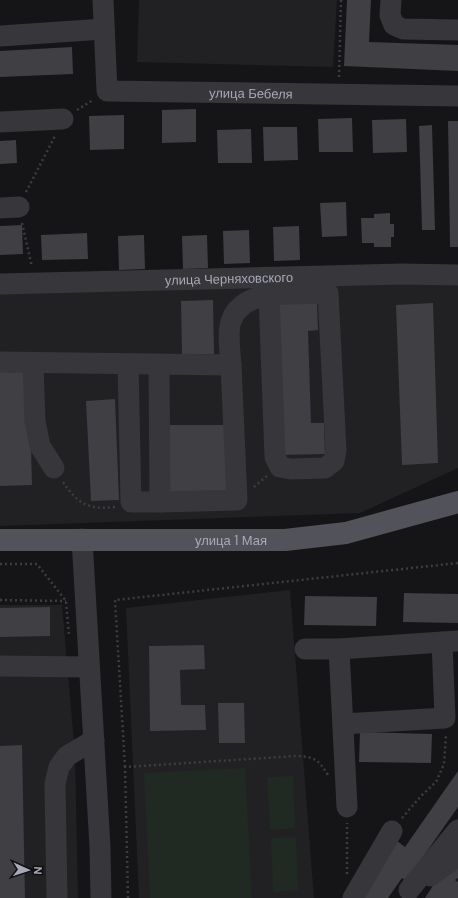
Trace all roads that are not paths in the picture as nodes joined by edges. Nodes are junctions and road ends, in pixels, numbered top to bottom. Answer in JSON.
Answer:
{"nodes":[{"id":1,"x":103,"y":0,"type":"edge"},
{"id":2,"x":391,"y":0,"type":"edge"},
{"id":3,"x":104,"y":29,"type":"junction"},
{"id":4,"x":458,"y":30,"type":"edge"},
{"id":5,"x":0,"y":36,"type":"edge"},
{"id":6,"x":458,"y":96,"type":"edge"},
{"id":7,"x":63,"y":119,"type":"road end"},
{"id":8,"x":0,"y":122,"type":"edge"},
{"id":9,"x":458,"y":275,"type":"edge"},
{"id":10,"x":0,"y":284,"type":"edge"},
{"id":11,"x":269,"y":296,"type":"junction"},
{"id":12,"x":0,"y":362,"type":"edge"},
{"id":13,"x":33,"y":363,"type":"junction"},
{"id":14,"x":128,"y":364,"type":"junction"},
{"id":15,"x":159,"y":364,"type":"junction"},
{"id":16,"x":231,"y":365,"type":"junction"},
{"id":17,"x":54,"y":468,"type":"road end"},
{"id":18,"x":160,"y":502,"type":"junction"},
{"id":19,"x":458,"y":502,"type":"edge"},
{"id":20,"x":82,"y":539,"type":"junction"},
{"id":21,"x":0,"y":540,"type":"edge"},
{"id":22,"x":450,"y":642,"type":"edge"},
{"id":23,"x":305,"y":649,"type":"dead end"},
{"id":24,"x":339,"y":649,"type":"junction"},
{"id":25,"x":0,"y":666,"type":"edge"},
{"id":26,"x":89,"y":666,"type":"junction"},
{"id":27,"x":343,"y":724,"type":"junction"},
{"id":28,"x":94,"y":740,"type":"junction"},
{"id":29,"x":348,"y":806,"type":"road end"},
{"id":30,"x":458,"y":830,"type":"edge"},
{"id":31,"x":392,"y":832,"type":"road end"},
{"id":32,"x":458,"y":856,"type":"edge"},
{"id":33,"x":57,"y":898,"type":"edge"},
{"id":34,"x":101,"y":898,"type":"edge"},
{"id":35,"x":353,"y":898,"type":"edge"}],
"edges":[{"from":1,"to":3,"type":"street"},
{"from":2,"to":4,"type":"street"},
{"from":3,"to":5,"type":"street"},
{"from":3,"to":6,"type":"street","name":"улица Бебеля"},
{"from":7,"to":8,"type":"street"},
{"from":9,"to":10,"type":"street","name":"улица Черняховского"},
{"from":11,"to":11,"type":"street"},
{"from":11,"to":16,"type":"street"},
{"from":12,"to":13,"type":"street"},
{"from":13,"to":14,"type":"street"},
{"from":13,"to":17,"type":"street"},
{"from":14,"to":15,"type":"street"},
{"from":14,"to":18,"type":"street"},
{"from":15,"to":16,"type":"street"},
{"from":15,"to":18,"type":"street"},
{"from":16,"to":18,"type":"street"},
{"from":19,"to":20,"type":"main road","name":"улица 1 Мая"},
{"from":20,"to":21,"type":"main road","name":"улица 1 Мая"},
{"from":20,"to":26,"type":"street"},
{"from":22,"to":24,"type":"street"},
{"from":22,"to":27,"type":"street"},
{"from":23,"to":24,"type":"street"},
{"from":24,"to":27,"type":"street"},
{"from":25,"to":26,"type":"street"},
{"from":26,"to":28,"type":"street"},
{"from":27,"to":29,"type":"street"},
{"from":28,"to":33,"type":"street"},
{"from":28,"to":34,"type":"street"},
{"from":30,"to":32,"type":"street"},
{"from":31,"to":35,"type":"street"}]}
